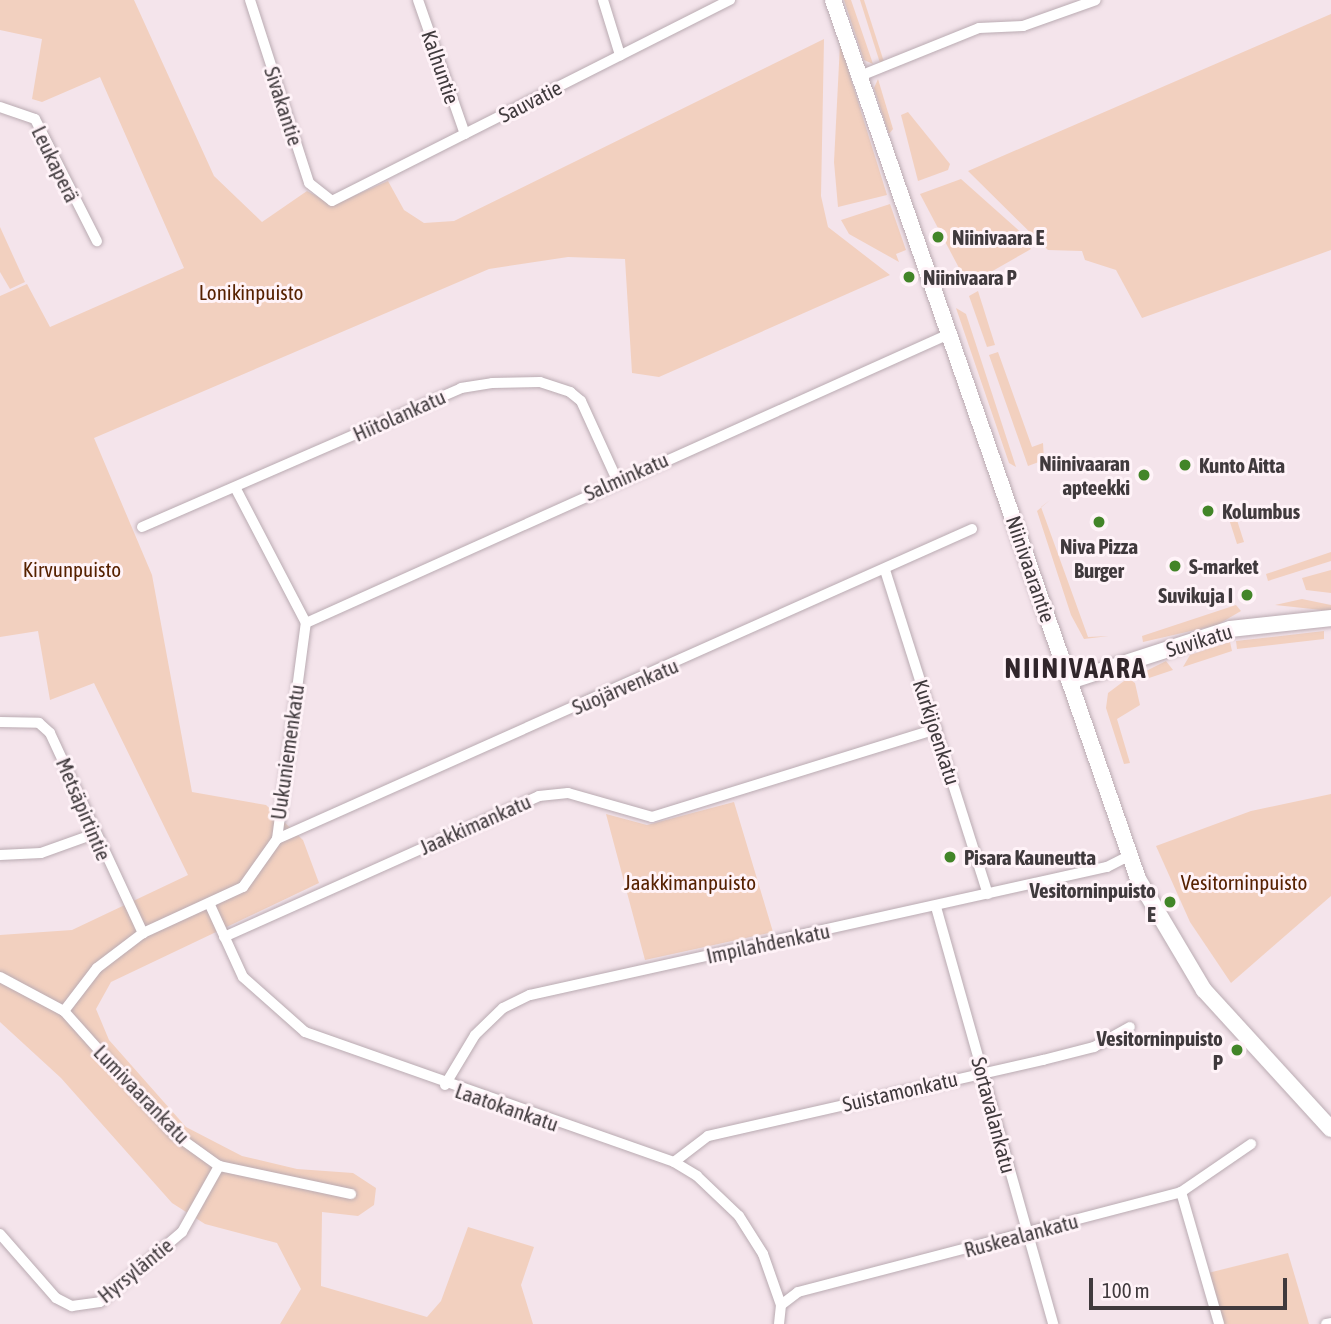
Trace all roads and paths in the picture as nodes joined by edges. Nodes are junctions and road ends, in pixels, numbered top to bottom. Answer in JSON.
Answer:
{"nodes":[{"id":1,"x":250,"y":0,"type":"edge"},
{"id":2,"x":418,"y":0,"type":"edge"},
{"id":3,"x":603,"y":0,"type":"edge"},
{"id":4,"x":730,"y":0,"type":"edge"},
{"id":5,"x":833,"y":0,"type":"edge"},
{"id":6,"x":1096,"y":0,"type":"edge"},
{"id":7,"x":620,"y":55,"type":"junction"},
{"id":8,"x":860,"y":76,"type":"junction"},
{"id":9,"x":0,"y":107,"type":"edge"},
{"id":10,"x":465,"y":134,"type":"junction"},
{"id":11,"x":332,"y":201,"type":"joint"},
{"id":12,"x":97,"y":241,"type":"dead end"},
{"id":13,"x":949,"y":334,"type":"junction"},
{"id":14,"x":617,"y":480,"type":"junction"},
{"id":15,"x":235,"y":487,"type":"junction"},
{"id":16,"x":142,"y":527,"type":"dead end"},
{"id":17,"x":972,"y":529,"type":"dead end"},
{"id":18,"x":885,"y":570,"type":"junction"},
{"id":19,"x":1331,"y":618,"type":"edge"},
{"id":20,"x":306,"y":623,"type":"junction"},
{"id":21,"x":1070,"y":681,"type":"junction"},
{"id":22,"x":0,"y":722,"type":"edge"},
{"id":23,"x":937,"y":729,"type":"junction"},
{"id":24,"x":94,"y":834,"type":"junction"},
{"id":25,"x":277,"y":839,"type":"junction"},
{"id":26,"x":0,"y":855,"type":"edge"},
{"id":27,"x":1129,"y":856,"type":"junction"},
{"id":28,"x":988,"y":894,"type":"junction"},
{"id":29,"x":210,"y":905,"type":"junction"},
{"id":30,"x":936,"y":907,"type":"junction"},
{"id":31,"x":143,"y":933,"type":"junction"},
{"id":32,"x":224,"y":937,"type":"junction"},
{"id":33,"x":0,"y":977,"type":"edge"},
{"id":34,"x":64,"y":1011,"type":"junction"},
{"id":35,"x":1130,"y":1027,"type":"dead end"},
{"id":36,"x":984,"y":1072,"type":"junction"},
{"id":37,"x":446,"y":1085,"type":"junction"},
{"id":38,"x":1331,"y":1129,"type":"edge"},
{"id":39,"x":1251,"y":1144,"type":"dead end"},
{"id":40,"x":674,"y":1162,"type":"junction"},
{"id":41,"x":219,"y":1166,"type":"junction"},
{"id":42,"x":1181,"y":1192,"type":"junction"},
{"id":43,"x":351,"y":1194,"type":"dead end"},
{"id":44,"x":0,"y":1234,"type":"edge"},
{"id":45,"x":1026,"y":1234,"type":"junction"},
{"id":46,"x":781,"y":1305,"type":"junction"},
{"id":47,"x":1331,"y":1322,"type":"edge"},
{"id":48,"x":779,"y":1324,"type":"edge"},
{"id":49,"x":1053,"y":1324,"type":"edge"},
{"id":50,"x":1219,"y":1324,"type":"edge"},
{"id":51,"x":1326,"y":1324,"type":"edge"}],
"edges":[{"from":1,"to":11,"type":"street","name":"Sivakantie"},
{"from":2,"to":10,"type":"street","name":"Kalhuntie"},
{"from":3,"to":7,"type":"street"},
{"from":4,"to":7,"type":"street","name":"Sauvatie"},
{"from":5,"to":8,"type":"main road","name":"Niinivaarantie"},
{"from":6,"to":8,"type":"street"},
{"from":7,"to":10,"type":"street","name":"Sauvatie"},
{"from":8,"to":13,"type":"main road","name":"Niinivaarantie"},
{"from":9,"to":12,"type":"street","name":"Leukaperä"},
{"from":10,"to":11,"type":"street","name":"Sauvatie"},
{"from":13,"to":14,"type":"street","name":"Salminkatu"},
{"from":13,"to":21,"type":"main road","name":"Niinivaarantie"},
{"from":14,"to":15,"type":"street","name":"Hiitolankatu"},
{"from":14,"to":20,"type":"street","name":"Salminkatu"},
{"from":15,"to":16,"type":"street","name":"Hiitolankatu"},
{"from":15,"to":20,"type":"street"},
{"from":17,"to":18,"type":"street","name":"Suojärvenkatu"},
{"from":18,"to":23,"type":"street","name":"Kurkijoenkatu"},
{"from":18,"to":25,"type":"street","name":"Suojärvenkatu"},
{"from":19,"to":21,"type":"main road","name":"Suvikatu"},
{"from":20,"to":25,"type":"street","name":"Uukuniemenkatu"},
{"from":21,"to":27,"type":"main road","name":"Niinivaarantie"},
{"from":22,"to":24,"type":"street","name":"Metsäpirtintie"},
{"from":23,"to":28,"type":"street","name":"Kurkijoenkatu"},
{"from":23,"to":32,"type":"street","name":"Jaakkimankatu"},
{"from":24,"to":26,"type":"street"},
{"from":24,"to":31,"type":"street","name":"Metsäpirtintie"},
{"from":25,"to":29,"type":"street","name":"Uukuniemenkatu"},
{"from":27,"to":28,"type":"street","name":"Impilahdenkatu"},
{"from":27,"to":38,"type":"main road","name":"Niinivaarantie"},
{"from":28,"to":30,"type":"street","name":"Impilahdenkatu"},
{"from":29,"to":31,"type":"street","name":"Uukuniemenkatu"},
{"from":29,"to":32,"type":"street","name":"Laatokankatu"},
{"from":30,"to":36,"type":"street","name":"Sortavalankatu"},
{"from":30,"to":37,"type":"street","name":"Impilahdenkatu"},
{"from":31,"to":34,"type":"street","name":"Uukuniemenkatu"},
{"from":32,"to":37,"type":"street","name":"Laatokankatu"},
{"from":33,"to":34,"type":"street"},
{"from":34,"to":41,"type":"street","name":"Lumivaarankatu"},
{"from":35,"to":36,"type":"street","name":"Suistamonkatu"},
{"from":36,"to":40,"type":"street","name":"Suistamonkatu"},
{"from":36,"to":45,"type":"street","name":"Sortavalankatu"},
{"from":37,"to":40,"type":"street","name":"Laatokankatu"},
{"from":39,"to":42,"type":"street","name":"Ruskealankatu"},
{"from":40,"to":46,"type":"street","name":"Laatokankatu"},
{"from":41,"to":43,"type":"street","name":"Lumivaarankatu"},
{"from":41,"to":44,"type":"street","name":"Hyrsyläntie"},
{"from":42,"to":45,"type":"street","name":"Ruskealankatu"},
{"from":42,"to":50,"type":"street"},
{"from":45,"to":46,"type":"street","name":"Ruskealankatu"},
{"from":45,"to":49,"type":"street","name":"Sortavalankatu"},
{"from":46,"to":48,"type":"street","name":"Laatokankatu"},
{"from":47,"to":51,"type":"street"}]}
